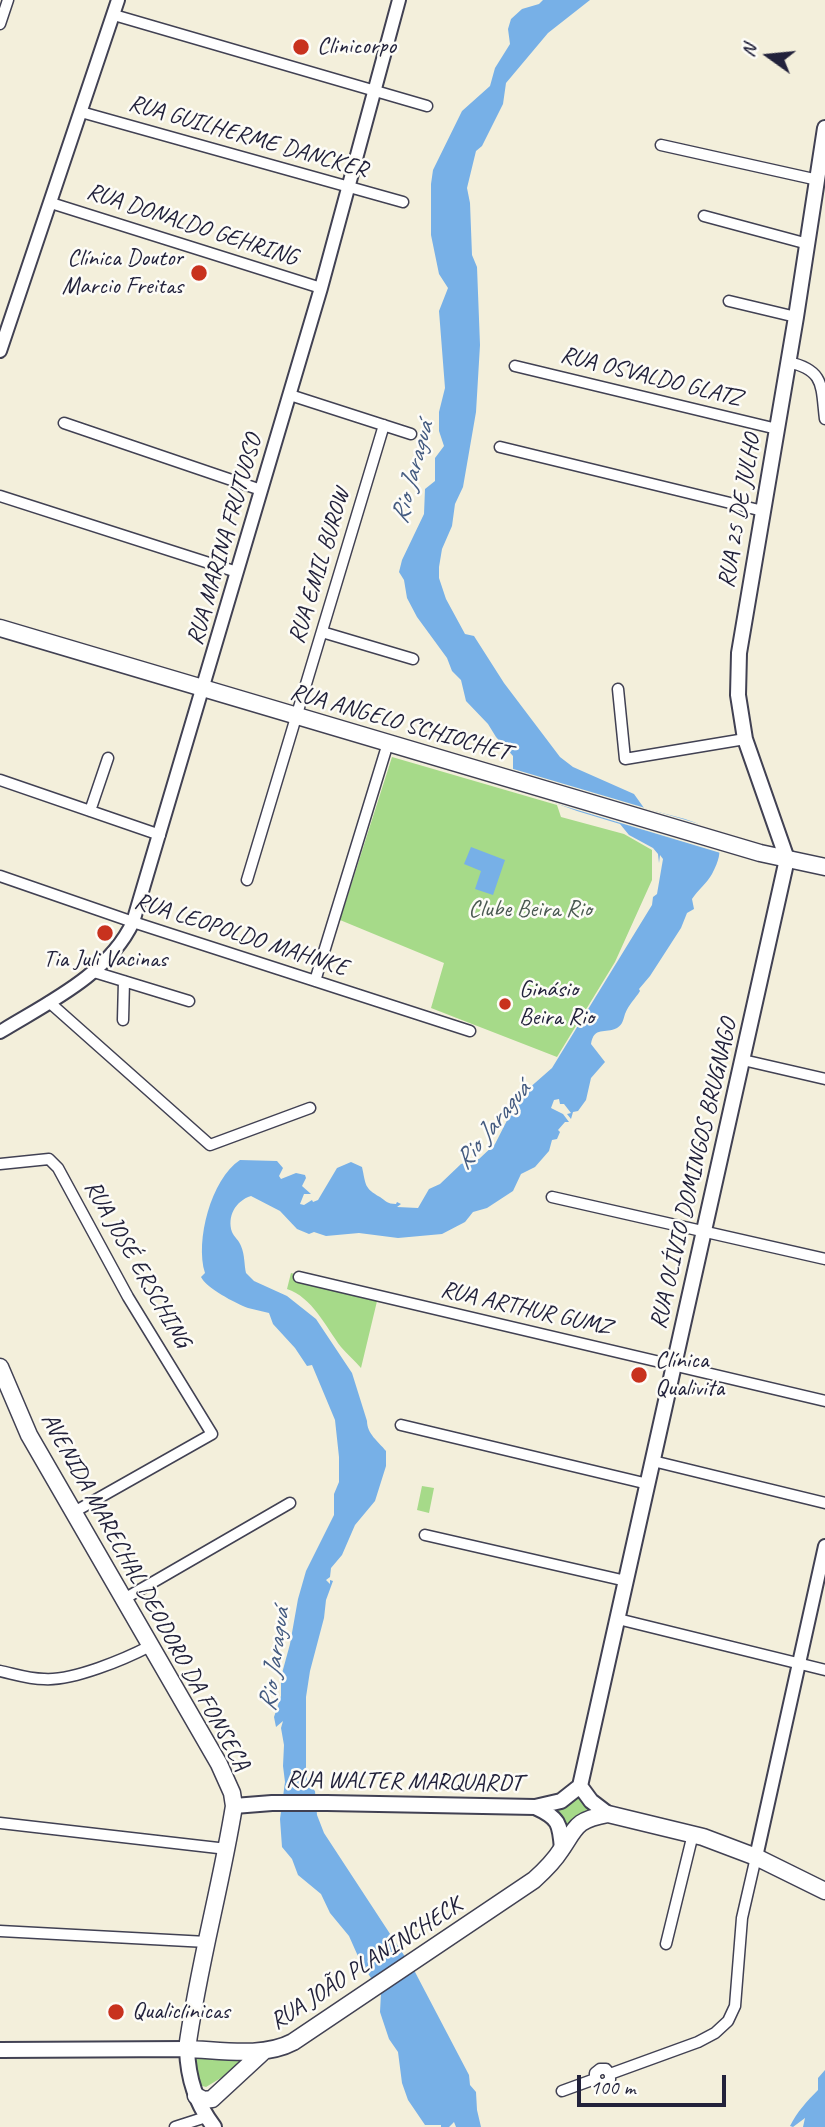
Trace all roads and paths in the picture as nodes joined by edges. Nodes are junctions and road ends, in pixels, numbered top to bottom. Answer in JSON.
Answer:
{"nodes":[{"id":1,"x":8,"y":0,"type":"edge"},
{"id":2,"x":118,"y":0,"type":"edge"},
{"id":3,"x":399,"y":0,"type":"edge"},
{"id":4,"x":114,"y":15,"type":"junction"},
{"id":5,"x":0,"y":24,"type":"edge"},
{"id":6,"x":374,"y":90,"type":"junction"},
{"id":7,"x":427,"y":106,"type":"dead end"},
{"id":8,"x":81,"y":112,"type":"junction"},
{"id":9,"x":825,"y":128,"type":"edge"},
{"id":10,"x":661,"y":145,"type":"dead end"},
{"id":11,"x":818,"y":180,"type":"junction"},
{"id":12,"x":348,"y":187,"type":"junction"},
{"id":13,"x":402,"y":202,"type":"dead end"},
{"id":14,"x":51,"y":203,"type":"junction"},
{"id":15,"x":819,"y":208,"type":"edge"},
{"id":16,"x":704,"y":216,"type":"dead end"},
{"id":17,"x":808,"y":244,"type":"junction"},
{"id":18,"x":321,"y":288,"type":"junction"},
{"id":19,"x":729,"y":301,"type":"dead end"},
{"id":20,"x":796,"y":317,"type":"junction"},
{"id":21,"x":3,"y":334,"type":"edge"},
{"id":22,"x":0,"y":351,"type":"edge"},
{"id":23,"x":788,"y":362,"type":"junction"},
{"id":24,"x":515,"y":366,"type":"dead end"},
{"id":25,"x":290,"y":395,"type":"junction"},
{"id":26,"x":825,"y":419,"type":"edge"},
{"id":27,"x":64,"y":423,"type":"dead end"},
{"id":28,"x":384,"y":425,"type":"junction"},
{"id":29,"x":777,"y":429,"type":"junction"},
{"id":30,"x":411,"y":434,"type":"dead end"},
{"id":31,"x":500,"y":447,"type":"dead end"},
{"id":32,"x":261,"y":490,"type":"junction"},
{"id":33,"x":0,"y":496,"type":"edge"},
{"id":34,"x":764,"y":511,"type":"junction"},
{"id":35,"x":237,"y":572,"type":"junction"},
{"id":36,"x":0,"y":628,"type":"edge"},
{"id":37,"x":322,"y":632,"type":"junction"},
{"id":38,"x":413,"y":659,"type":"dead end"},
{"id":39,"x":203,"y":688,"type":"junction"},
{"id":40,"x":618,"y":689,"type":"dead end"},
{"id":41,"x":296,"y":716,"type":"junction"},
{"id":42,"x":745,"y":738,"type":"junction"},
{"id":43,"x":388,"y":743,"type":"junction"},
{"id":44,"x":108,"y":758,"type":"dead end"},
{"id":45,"x":0,"y":780,"type":"edge"},
{"id":46,"x":90,"y":811,"type":"junction"},
{"id":47,"x":160,"y":835,"type":"junction"},
{"id":48,"x":787,"y":859,"type":"junction"},
{"id":49,"x":825,"y":867,"type":"edge"},
{"id":50,"x":0,"y":876,"type":"edge"},
{"id":51,"x":247,"y":880,"type":"dead end"},
{"id":52,"x":133,"y":922,"type":"junction"},
{"id":53,"x":94,"y":972,"type":"junction"},
{"id":54,"x":124,"y":981,"type":"junction"},
{"id":55,"x":315,"y":981,"type":"junction"},
{"id":56,"x":189,"y":1001,"type":"dead end"},
{"id":57,"x":49,"y":1002,"type":"junction"},
{"id":58,"x":122,"y":1020,"type":"dead end"},
{"id":59,"x":470,"y":1031,"type":"dead end"},
{"id":60,"x":0,"y":1032,"type":"edge"},
{"id":61,"x":743,"y":1060,"type":"junction"},
{"id":62,"x":825,"y":1079,"type":"edge"},
{"id":63,"x":310,"y":1108,"type":"dead end"},
{"id":64,"x":0,"y":1164,"type":"edge"},
{"id":65,"x":552,"y":1197,"type":"dead end"},
{"id":66,"x":705,"y":1232,"type":"junction"},
{"id":67,"x":825,"y":1259,"type":"edge"},
{"id":68,"x":299,"y":1277,"type":"dead end"},
{"id":69,"x":675,"y":1366,"type":"junction"},
{"id":70,"x":0,"y":1367,"type":"edge"},
{"id":71,"x":5,"y":1397,"type":"edge"},
{"id":72,"x":825,"y":1401,"type":"edge"},
{"id":73,"x":401,"y":1424,"type":"dead end"},
{"id":74,"x":653,"y":1461,"type":"junction"},
{"id":75,"x":648,"y":1484,"type":"junction"},
{"id":76,"x":290,"y":1503,"type":"dead end"},
{"id":77,"x":825,"y":1503,"type":"edge"},
{"id":78,"x":74,"y":1512,"type":"junction"},
{"id":79,"x":425,"y":1535,"type":"dead end"},
{"id":80,"x":825,"y":1546,"type":"edge"},
{"id":81,"x":626,"y":1581,"type":"junction"},
{"id":82,"x":124,"y":1599,"type":"junction"},
{"id":83,"x":618,"y":1619,"type":"junction"},
{"id":84,"x":150,"y":1646,"type":"junction"},
{"id":85,"x":799,"y":1664,"type":"junction"},
{"id":86,"x":825,"y":1670,"type":"edge"},
{"id":87,"x":0,"y":1671,"type":"edge"},
{"id":88,"x":580,"y":1786,"type":"junction"},
{"id":89,"x":272,"y":1803,"type":"joint"},
{"id":90,"x":234,"y":1806,"type":"junction"},
{"id":91,"x":535,"y":1807,"type":"junction"},
{"id":92,"x":608,"y":1814,"type":"junction"},
{"id":93,"x":0,"y":1823,"type":"edge"},
{"id":94,"x":693,"y":1834,"type":"junction"},
{"id":95,"x":227,"y":1849,"type":"junction"},
{"id":96,"x":562,"y":1849,"type":"junction"},
{"id":97,"x":756,"y":1857,"type":"junction"},
{"id":98,"x":825,"y":1891,"type":"edge"},
{"id":99,"x":0,"y":1931,"type":"edge"},
{"id":100,"x":207,"y":1942,"type":"junction"},
{"id":101,"x":666,"y":1944,"type":"dead end"},
{"id":102,"x":187,"y":2049,"type":"junction"},
{"id":103,"x":0,"y":2050,"type":"edge"},
{"id":104,"x":264,"y":2051,"type":"junction"},
{"id":105,"x":562,"y":2091,"type":"dead end"},
{"id":106,"x":195,"y":2096,"type":"junction"},
{"id":107,"x":210,"y":2122,"type":"edge"},
{"id":108,"x":175,"y":2127,"type":"edge"}],
"edges":[{"from":1,"to":5,"type":"street"},
{"from":2,"to":4,"type":"street"},
{"from":3,"to":6,"type":"street","name":"RUA MARINA FRUTUOSO"},
{"from":4,"to":6,"type":"street"},
{"from":4,"to":8,"type":"street"},
{"from":6,"to":7,"type":"street"},
{"from":6,"to":12,"type":"street","name":"RUA MARINA FRUTUOSO"},
{"from":8,"to":12,"type":"street","name":"RUA GUILHERME DANCKER"},
{"from":8,"to":14,"type":"street"},
{"from":9,"to":11,"type":"main road","name":"RUA 25 DE JULHO"},
{"from":10,"to":11,"type":"street"},
{"from":11,"to":15,"type":"main road","name":"RUA 25 DE JULHO"},
{"from":12,"to":13,"type":"street","name":"RUA GUILHERME DANCKER"},
{"from":12,"to":18,"type":"street","name":"RUA MARINA FRUTUOSO"},
{"from":14,"to":18,"type":"street","name":"RUA DONALDO GEHRING"},
{"from":14,"to":21,"type":"street"},
{"from":15,"to":17,"type":"main road","name":"RUA 25 DE JULHO"},
{"from":16,"to":17,"type":"street"},
{"from":17,"to":20,"type":"main road","name":"RUA 25 DE JULHO"},
{"from":18,"to":25,"type":"street","name":"RUA MARINA FRUTUOSO"},
{"from":19,"to":20,"type":"street"},
{"from":20,"to":23,"type":"main road","name":"RUA 25 DE JULHO"},
{"from":21,"to":22,"type":"street"},
{"from":23,"to":26,"type":"street"},
{"from":23,"to":29,"type":"main road","name":"RUA 25 DE JULHO"},
{"from":24,"to":29,"type":"street","name":"RUA OSVALDO GLATZ"},
{"from":25,"to":28,"type":"street"},
{"from":25,"to":32,"type":"street","name":"RUA MARINA FRUTUOSO"},
{"from":27,"to":32,"type":"street"},
{"from":28,"to":30,"type":"street"},
{"from":28,"to":37,"type":"street","name":"RUA EMIL BUROW"},
{"from":29,"to":34,"type":"main road","name":"RUA 25 DE JULHO"},
{"from":31,"to":34,"type":"street"},
{"from":32,"to":35,"type":"street","name":"RUA MARINA FRUTUOSO"},
{"from":33,"to":35,"type":"street"},
{"from":34,"to":42,"type":"main road","name":"RUA 25 DE JULHO"},
{"from":35,"to":39,"type":"street","name":"RUA MARINA FRUTUOSO"},
{"from":36,"to":39,"type":"main road","name":"RUA ANGELO SCHIOCHET"},
{"from":37,"to":38,"type":"street"},
{"from":37,"to":41,"type":"street","name":"RUA EMIL BUROW"},
{"from":39,"to":41,"type":"main road","name":"RUA ANGELO SCHIOCHET"},
{"from":39,"to":47,"type":"street","name":"RUA MARINA FRUTUOSO"},
{"from":40,"to":42,"type":"street"},
{"from":41,"to":43,"type":"main road","name":"RUA ANGELO SCHIOCHET"},
{"from":41,"to":51,"type":"street","name":"RUA EMIL BUROW"},
{"from":42,"to":48,"type":"main road","name":"RUA 25 DE JULHO"},
{"from":43,"to":48,"type":"main road","name":"RUA ANGELO SCHIOCHET"},
{"from":43,"to":55,"type":"street"},
{"from":44,"to":46,"type":"street"},
{"from":45,"to":46,"type":"street"},
{"from":46,"to":47,"type":"street"},
{"from":47,"to":52,"type":"street","name":"RUA MARINA FRUTUOSO"},
{"from":48,"to":49,"type":"main road"},
{"from":48,"to":61,"type":"main road","name":"RUA OLÍVIO DOMINGOS BRUGNAGO"},
{"from":50,"to":52,"type":"street","name":"RUA LEOPOLDO MAHNKE"},
{"from":52,"to":53,"type":"street","name":"RUA MARINA FRUTUOSO"},
{"from":52,"to":55,"type":"street","name":"RUA LEOPOLDO MAHNKE"},
{"from":53,"to":54,"type":"street"},
{"from":53,"to":57,"type":"street","name":"RUA MARINA FRUTUOSO"},
{"from":54,"to":56,"type":"street"},
{"from":54,"to":58,"type":"street"},
{"from":55,"to":59,"type":"street","name":"RUA LEOPOLDO MAHNKE"},
{"from":57,"to":60,"type":"street","name":"RUA MARINA FRUTUOSO"},
{"from":57,"to":63,"type":"street"},
{"from":61,"to":62,"type":"street"},
{"from":61,"to":66,"type":"main road","name":"RUA OLÍVIO DOMINGOS BRUGNAGO"},
{"from":64,"to":78,"type":"street","name":"RUA JOSÉ ERSCHING"},
{"from":65,"to":66,"type":"street"},
{"from":66,"to":67,"type":"street"},
{"from":66,"to":69,"type":"main road","name":"RUA OLÍVIO DOMINGOS BRUGNAGO"},
{"from":68,"to":69,"type":"street","name":"RUA ARTHUR GUMZ"},
{"from":69,"to":72,"type":"street","name":"RUA ARTHUR GUMZ"},
{"from":69,"to":74,"type":"main road","name":"RUA OLÍVIO DOMINGOS BRUGNAGO"},
{"from":70,"to":71,"type":"main road","name":"AVENIDA MARECHAL DEODORO DA FONSECA"},
{"from":71,"to":78,"type":"main road","name":"AVENIDA MARECHAL DEODORO DA FONSECA"},
{"from":73,"to":75,"type":"street"},
{"from":74,"to":75,"type":"main road","name":"RUA OLÍVIO DOMINGOS BRUGNAGO"},
{"from":74,"to":77,"type":"street"},
{"from":75,"to":81,"type":"main road","name":"RUA OLÍVIO DOMINGOS BRUGNAGO"},
{"from":76,"to":82,"type":"street"},
{"from":78,"to":82,"type":"main road","name":"AVENIDA MARECHAL DEODORO DA FONSECA"},
{"from":79,"to":81,"type":"street"},
{"from":80,"to":85,"type":"street"},
{"from":81,"to":83,"type":"main road","name":"RUA OLÍVIO DOMINGOS BRUGNAGO"},
{"from":82,"to":84,"type":"main road","name":"AVENIDA MARECHAL DEODORO DA FONSECA"},
{"from":83,"to":85,"type":"street"},
{"from":83,"to":88,"type":"main road","name":"RUA OLÍVIO DOMINGOS BRUGNAGO"},
{"from":84,"to":87,"type":"street"},
{"from":84,"to":90,"type":"main road","name":"AVENIDA MARECHAL DEODORO DA FONSECA"},
{"from":85,"to":86,"type":"street"},
{"from":85,"to":97,"type":"street"},
{"from":88,"to":91,"type":"main road","name":"RUA WALTER MARQUARDT"},
{"from":88,"to":92,"type":"main road"},
{"from":89,"to":90,"type":"main road","name":"AVENIDA MARECHAL DEODORO DA FONSECA"},
{"from":89,"to":91,"type":"main road","name":"RUA WALTER MARQUARDT"},
{"from":90,"to":95,"type":"main road"},
{"from":91,"to":96,"type":"main road","name":"RUA WALTER MARQUARDT"},
{"from":92,"to":94,"type":"main road"},
{"from":92,"to":96,"type":"main road"},
{"from":93,"to":95,"type":"street"},
{"from":94,"to":97,"type":"main road"},
{"from":94,"to":101,"type":"street"},
{"from":95,"to":100,"type":"main road"},
{"from":96,"to":104,"type":"main road","name":"RUA JOÃO PLANINCHECK"},
{"from":97,"to":98,"type":"main road"},
{"from":97,"to":105,"type":"street"},
{"from":99,"to":100,"type":"street"},
{"from":100,"to":102,"type":"main road"},
{"from":102,"to":103,"type":"main road","name":"RUA JOÃO PLANINCHECK"},
{"from":102,"to":104,"type":"main road","name":"RUA JOÃO PLANINCHECK"},
{"from":102,"to":106,"type":"main road"},
{"from":104,"to":106,"type":"main road"},
{"from":106,"to":107,"type":"main road"},
{"from":107,"to":108,"type":"street"}]}
